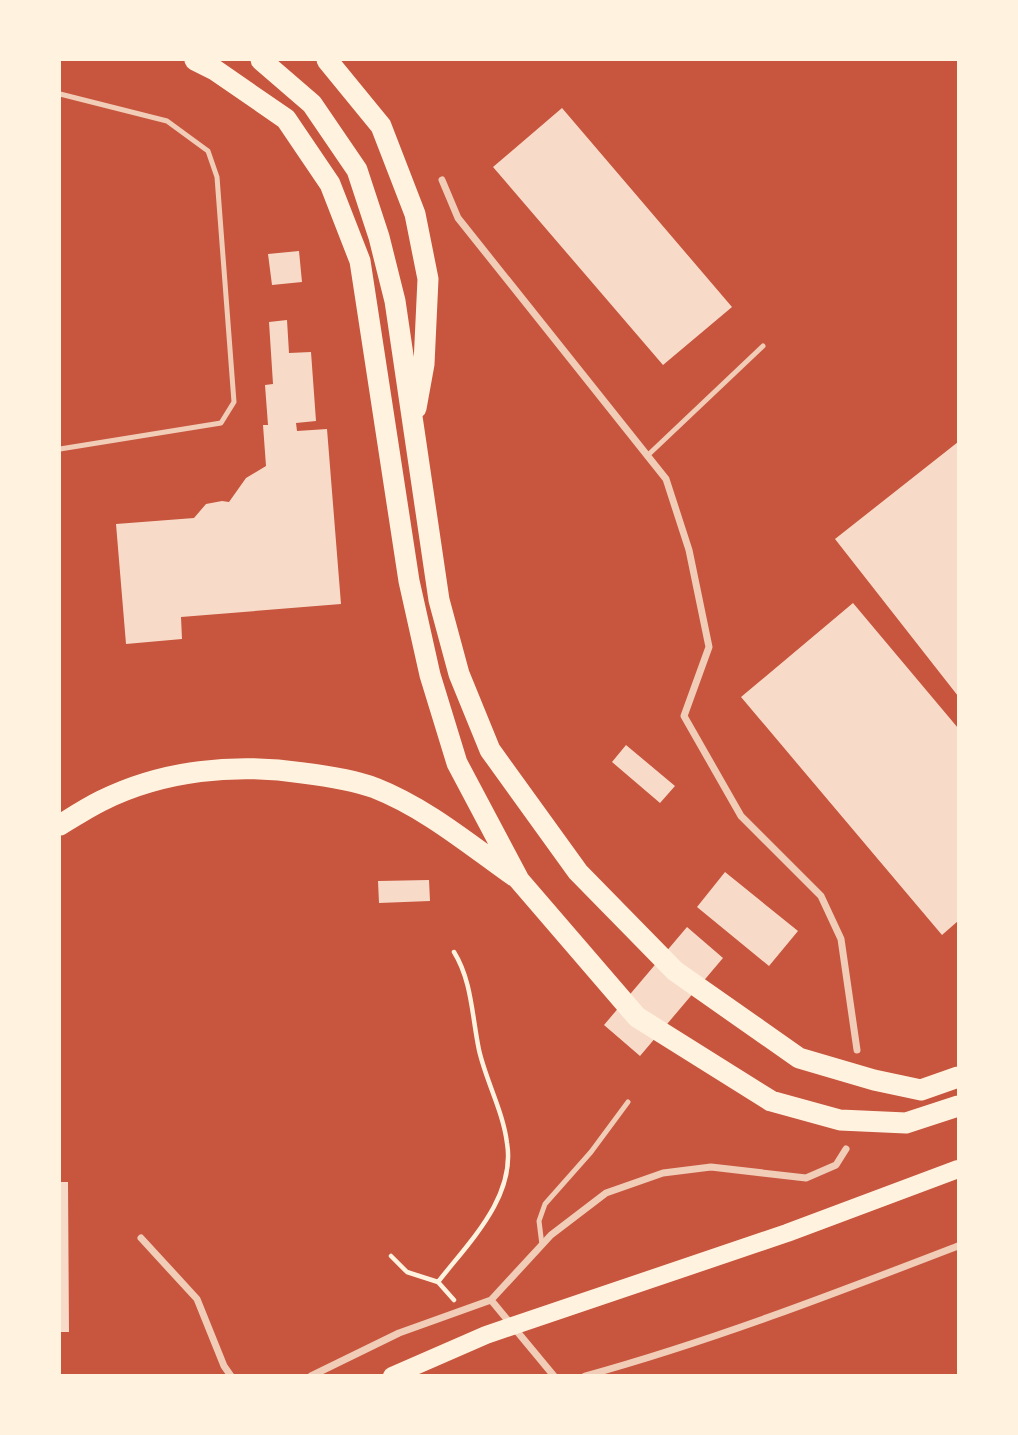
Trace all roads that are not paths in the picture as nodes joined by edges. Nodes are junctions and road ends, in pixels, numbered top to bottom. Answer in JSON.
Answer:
{"nodes":[{"id":1,"x":195,"y":60,"type":"edge"},
{"id":2,"x":261,"y":60,"type":"edge"},
{"id":3,"x":327,"y":60,"type":"edge"},
{"id":4,"x":60,"y":94,"type":"edge"},
{"id":5,"x":442,"y":180,"type":"dead end"},
{"id":6,"x":763,"y":346,"type":"dead end"},
{"id":7,"x":413,"y":428,"type":"junction"},
{"id":8,"x":60,"y":449,"type":"edge"},
{"id":9,"x":647,"y":456,"type":"junction"},
{"id":10,"x":60,"y":825,"type":"edge"},
{"id":11,"x":519,"y":880,"type":"junction"},
{"id":12,"x":857,"y":1050,"type":"dead end"},
{"id":13,"x":958,"y":1077,"type":"edge"},
{"id":14,"x":628,"y":1102,"type":"dead end"},
{"id":15,"x":958,"y":1105,"type":"edge"},
{"id":16,"x":846,"y":1149,"type":"dead end"},
{"id":17,"x":958,"y":1169,"type":"edge"},
{"id":18,"x":141,"y":1238,"type":"dead end"},
{"id":19,"x":542,"y":1245,"type":"junction"},
{"id":20,"x":958,"y":1246,"type":"edge"},
{"id":21,"x":491,"y":1300,"type":"junction"},
{"id":22,"x":231,"y":1376,"type":"edge"},
{"id":23,"x":311,"y":1376,"type":"edge"},
{"id":24,"x":392,"y":1376,"type":"edge"},
{"id":25,"x":554,"y":1376,"type":"edge"},
{"id":26,"x":584,"y":1376,"type":"edge"}],
"edges":[{"from":1,"to":11,"type":"highway"},
{"from":2,"to":7,"type":"highway"},
{"from":3,"to":7,"type":"highway"},
{"from":4,"to":8,"type":"lane"},
{"from":5,"to":9,"type":"street"},
{"from":6,"to":9,"type":"lane"},
{"from":7,"to":13,"type":"highway"},
{"from":9,"to":12,"type":"street"},
{"from":10,"to":11,"type":"highway"},
{"from":11,"to":15,"type":"highway"},
{"from":14,"to":19,"type":"lane"},
{"from":16,"to":19,"type":"street"},
{"from":17,"to":24,"type":"main road"},
{"from":18,"to":22,"type":"street"},
{"from":19,"to":21,"type":"street"},
{"from":20,"to":26,"type":"street"},
{"from":21,"to":23,"type":"street"},
{"from":21,"to":25,"type":"street"}]}
